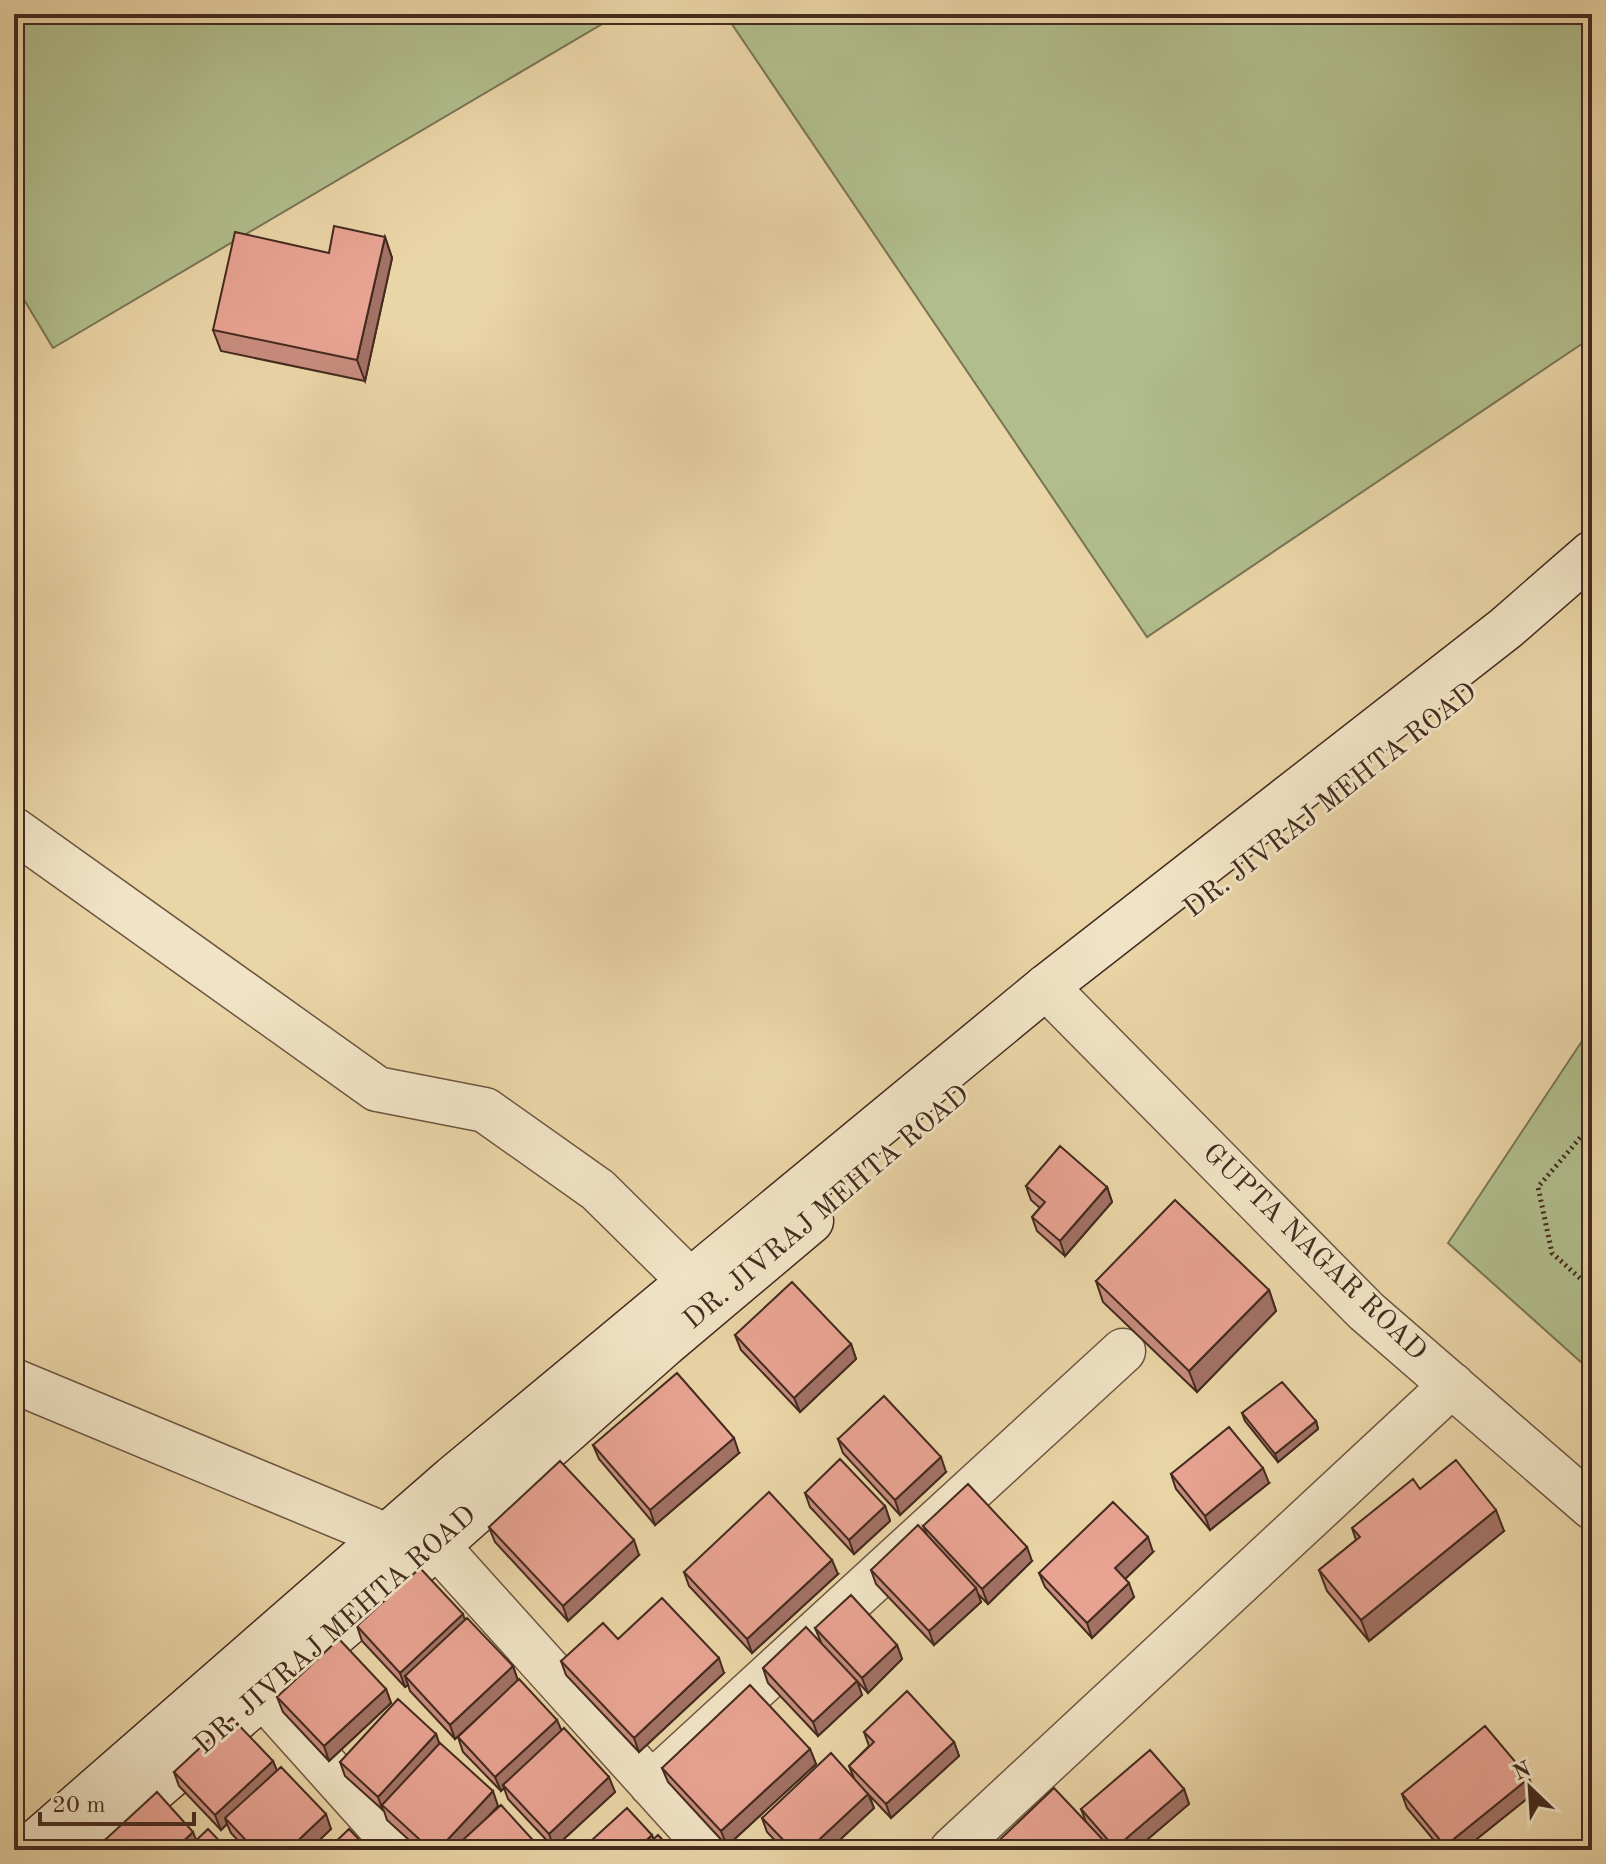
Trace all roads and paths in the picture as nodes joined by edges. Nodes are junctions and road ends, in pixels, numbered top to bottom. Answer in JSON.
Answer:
{"nodes":[{"id":1,"x":1592,"y":553,"type":"edge"},
{"id":2,"x":1592,"y":593,"type":"edge"},
{"id":3,"x":14,"y":830,"type":"edge"},
{"id":4,"x":1056,"y":997,"type":"junction"},
{"id":5,"x":1592,"y":1124,"type":"edge"},
{"id":6,"x":690,"y":1281,"type":"junction"},
{"id":7,"x":1592,"y":1289,"type":"edge"},
{"id":8,"x":1123,"y":1351,"type":"dead end"},
{"id":9,"x":14,"y":1381,"type":"edge"},
{"id":10,"x":1452,"y":1385,"type":"junction"},
{"id":11,"x":1592,"y":1507,"type":"edge"},
{"id":12,"x":387,"y":1536,"type":"junction"},
{"id":13,"x":437,"y":1546,"type":"junction"},
{"id":14,"x":262,"y":1695,"type":"junction"},
{"id":15,"x":651,"y":1784,"type":"junction"},
{"id":16,"x":90,"y":1848,"type":"edge"},
{"id":17,"x":27,"y":1850,"type":"edge"},
{"id":18,"x":401,"y":1850,"type":"edge"},
{"id":19,"x":711,"y":1850,"type":"edge"},
{"id":20,"x":952,"y":1850,"type":"edge"}],
"edges":[{"from":1,"to":4,"type":"main road"},
{"from":2,"to":4,"type":"main road","name":"DR. JIVRAJ MEHTA ROAD"},
{"from":3,"to":6,"type":"main road"},
{"from":4,"to":6,"type":"main road"},
{"from":4,"to":10,"type":"main road","name":"GUPTA NAGAR ROAD"},
{"from":4,"to":13,"type":"main road","name":"DR. JIVRAJ MEHTA ROAD"},
{"from":5,"to":7,"type":"path"},
{"from":6,"to":12,"type":"main road"},
{"from":8,"to":15,"type":"main road"},
{"from":9,"to":12,"type":"main road"},
{"from":10,"to":11,"type":"main road","name":"GUPTA NAGAR ROAD"},
{"from":10,"to":20,"type":"main road"},
{"from":12,"to":17,"type":"main road"},
{"from":13,"to":14,"type":"main road","name":"DR. JIVRAJ MEHTA ROAD"},
{"from":13,"to":15,"type":"main road"},
{"from":14,"to":16,"type":"main road","name":"DR. JIVRAJ MEHTA ROAD"},
{"from":14,"to":18,"type":"main road"},
{"from":15,"to":19,"type":"main road"}]}
